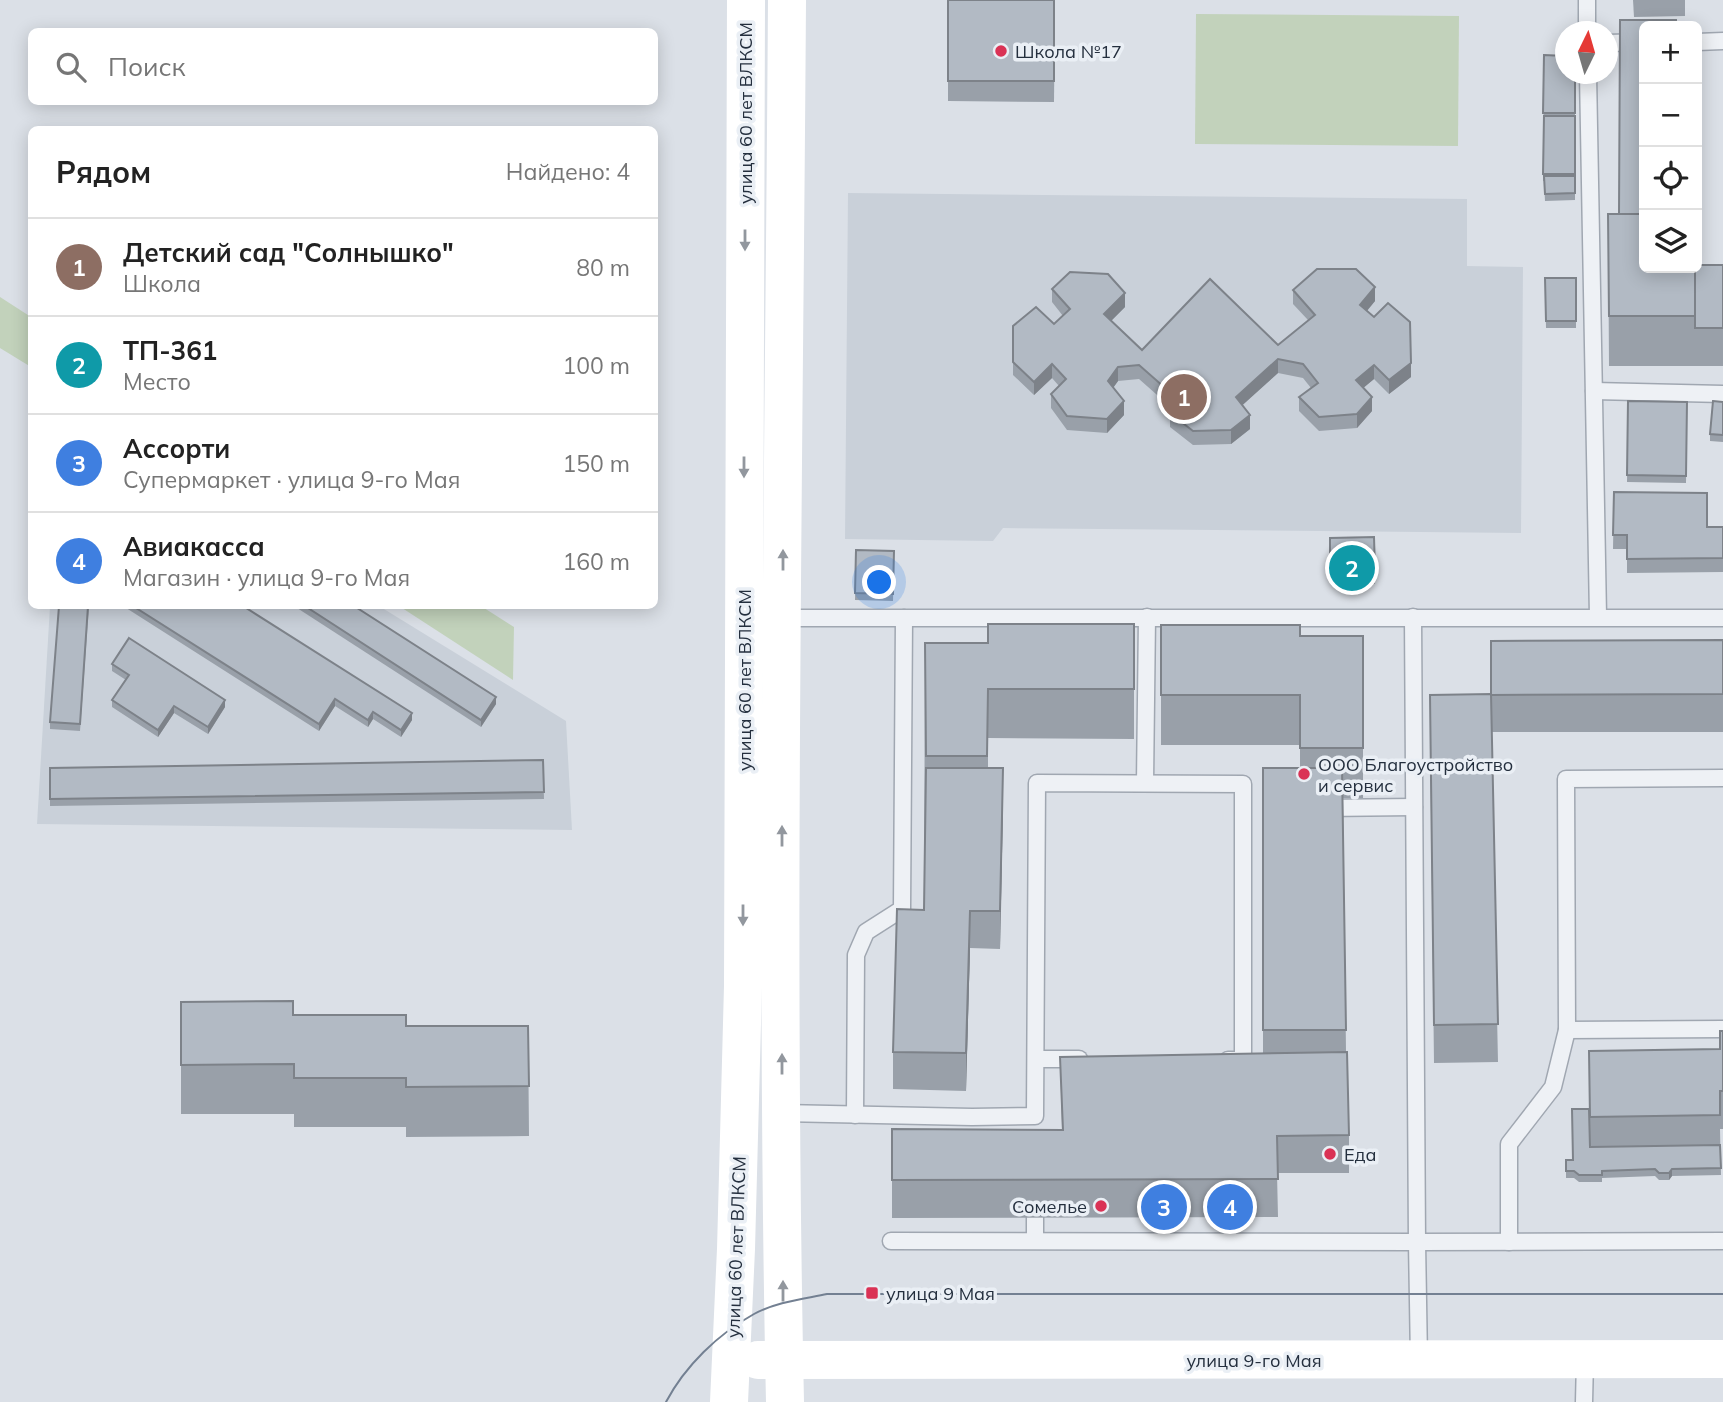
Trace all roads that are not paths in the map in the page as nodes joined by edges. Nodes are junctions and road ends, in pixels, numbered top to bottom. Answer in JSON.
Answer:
{"nodes":[{"id":1,"x":746,"y":0,"type":"edge"},
{"id":2,"x":788,"y":0,"type":"edge"},
{"id":3,"x":1587,"y":0,"type":"edge"},
{"id":4,"x":1587,"y":21,"type":"edge"},
{"id":5,"x":1723,"y":41,"type":"edge"},
{"id":6,"x":1702,"y":42,"type":"edge"},
{"id":7,"x":1618,"y":43,"type":"edge"},
{"id":8,"x":1639,"y":43,"type":"edge"},
{"id":9,"x":1588,"y":84,"type":"edge"},
{"id":10,"x":1594,"y":391,"type":"junction"},
{"id":11,"x":1723,"y":394,"type":"edge"},
{"id":12,"x":1598,"y":616,"type":"junction"},
{"id":13,"x":1147,"y":617,"type":"junction"},
{"id":14,"x":1413,"y":617,"type":"junction"},
{"id":15,"x":782,"y":618,"type":"junction"},
{"id":16,"x":904,"y":618,"type":"junction"},
{"id":17,"x":1723,"y":618,"type":"edge"},
{"id":18,"x":1723,"y":778,"type":"edge"},
{"id":19,"x":1145,"y":783,"type":"junction"},
{"id":20,"x":1414,"y":807,"type":"junction"},
{"id":21,"x":1309,"y":808,"type":"edge"},
{"id":22,"x":1723,"y":1029,"type":"edge"},
{"id":23,"x":1567,"y":1030,"type":"junction"},
{"id":24,"x":1037,"y":1059,"type":"junction"},
{"id":25,"x":1092,"y":1059,"type":"edge"},
{"id":26,"x":1215,"y":1060,"type":"edge"},
{"id":27,"x":782,"y":1113,"type":"junction"},
{"id":28,"x":855,"y":1115,"type":"junction"},
{"id":29,"x":1035,"y":1217,"type":"edge"},
{"id":30,"x":1035,"y":1240,"type":"junction"},
{"id":31,"x":891,"y":1241,"type":"dead end"},
{"id":32,"x":1723,"y":1241,"type":"edge"},
{"id":33,"x":1417,"y":1242,"type":"junction"},
{"id":34,"x":1508,"y":1242,"type":"junction"},
{"id":35,"x":1723,"y":1359,"type":"edge"},
{"id":36,"x":784,"y":1360,"type":"junction"},
{"id":37,"x":1419,"y":1360,"type":"junction"},
{"id":38,"x":1585,"y":1360,"type":"junction"},
{"id":39,"x":732,"y":1361,"type":"junction"},
{"id":40,"x":729,"y":1402,"type":"edge"},
{"id":41,"x":785,"y":1402,"type":"edge"},
{"id":42,"x":1584,"y":1402,"type":"edge"}],
"edges":[{"from":1,"to":39,"type":"street","name":"улица 60 лет ВЛКСМ","one_way":true},
{"from":15,"to":2,"type":"street","one_way":true},
{"from":3,"to":4,"type":"lane"},
{"from":5,"to":6,"type":"lane"},
{"from":7,"to":8,"type":"lane"},
{"from":9,"to":10,"type":"lane"},
{"from":10,"to":11,"type":"lane"},
{"from":10,"to":12,"type":"lane"},
{"from":12,"to":14,"type":"lane"},
{"from":12,"to":17,"type":"lane"},
{"from":13,"to":14,"type":"lane"},
{"from":13,"to":16,"type":"lane"},
{"from":13,"to":19,"type":"lane"},
{"from":14,"to":20,"type":"lane"},
{"from":15,"to":16,"type":"lane"},
{"from":27,"to":15,"type":"street","one_way":true},
{"from":16,"to":28,"type":"lane"},
{"from":18,"to":23,"type":"lane"},
{"from":19,"to":24,"type":"lane"},
{"from":19,"to":26,"type":"lane"},
{"from":20,"to":21,"type":"lane"},
{"from":20,"to":33,"type":"lane"},
{"from":22,"to":23,"type":"lane"},
{"from":23,"to":34,"type":"lane"},
{"from":24,"to":25,"type":"lane"},
{"from":24,"to":28,"type":"lane"},
{"from":27,"to":28,"type":"lane"},
{"from":36,"to":27,"type":"street","one_way":true},
{"from":29,"to":30,"type":"lane"},
{"from":30,"to":31,"type":"lane"},
{"from":30,"to":33,"type":"lane"},
{"from":32,"to":34,"type":"lane"},
{"from":33,"to":34,"type":"lane"},
{"from":33,"to":37,"type":"lane"},
{"from":35,"to":38,"type":"street","name":"улица 9-го Мая"},
{"from":36,"to":37,"type":"street","name":"улица 9-го Мая"},
{"from":36,"to":39,"type":"street","name":"улица 60 лет ВЛКСМ"},
{"from":36,"to":41,"type":"street"},
{"from":37,"to":38,"type":"street","name":"улица 9-го Мая"},
{"from":38,"to":42,"type":"lane"},
{"from":39,"to":40,"type":"street","name":"улица 60 лет ВЛКСМ"}]}
